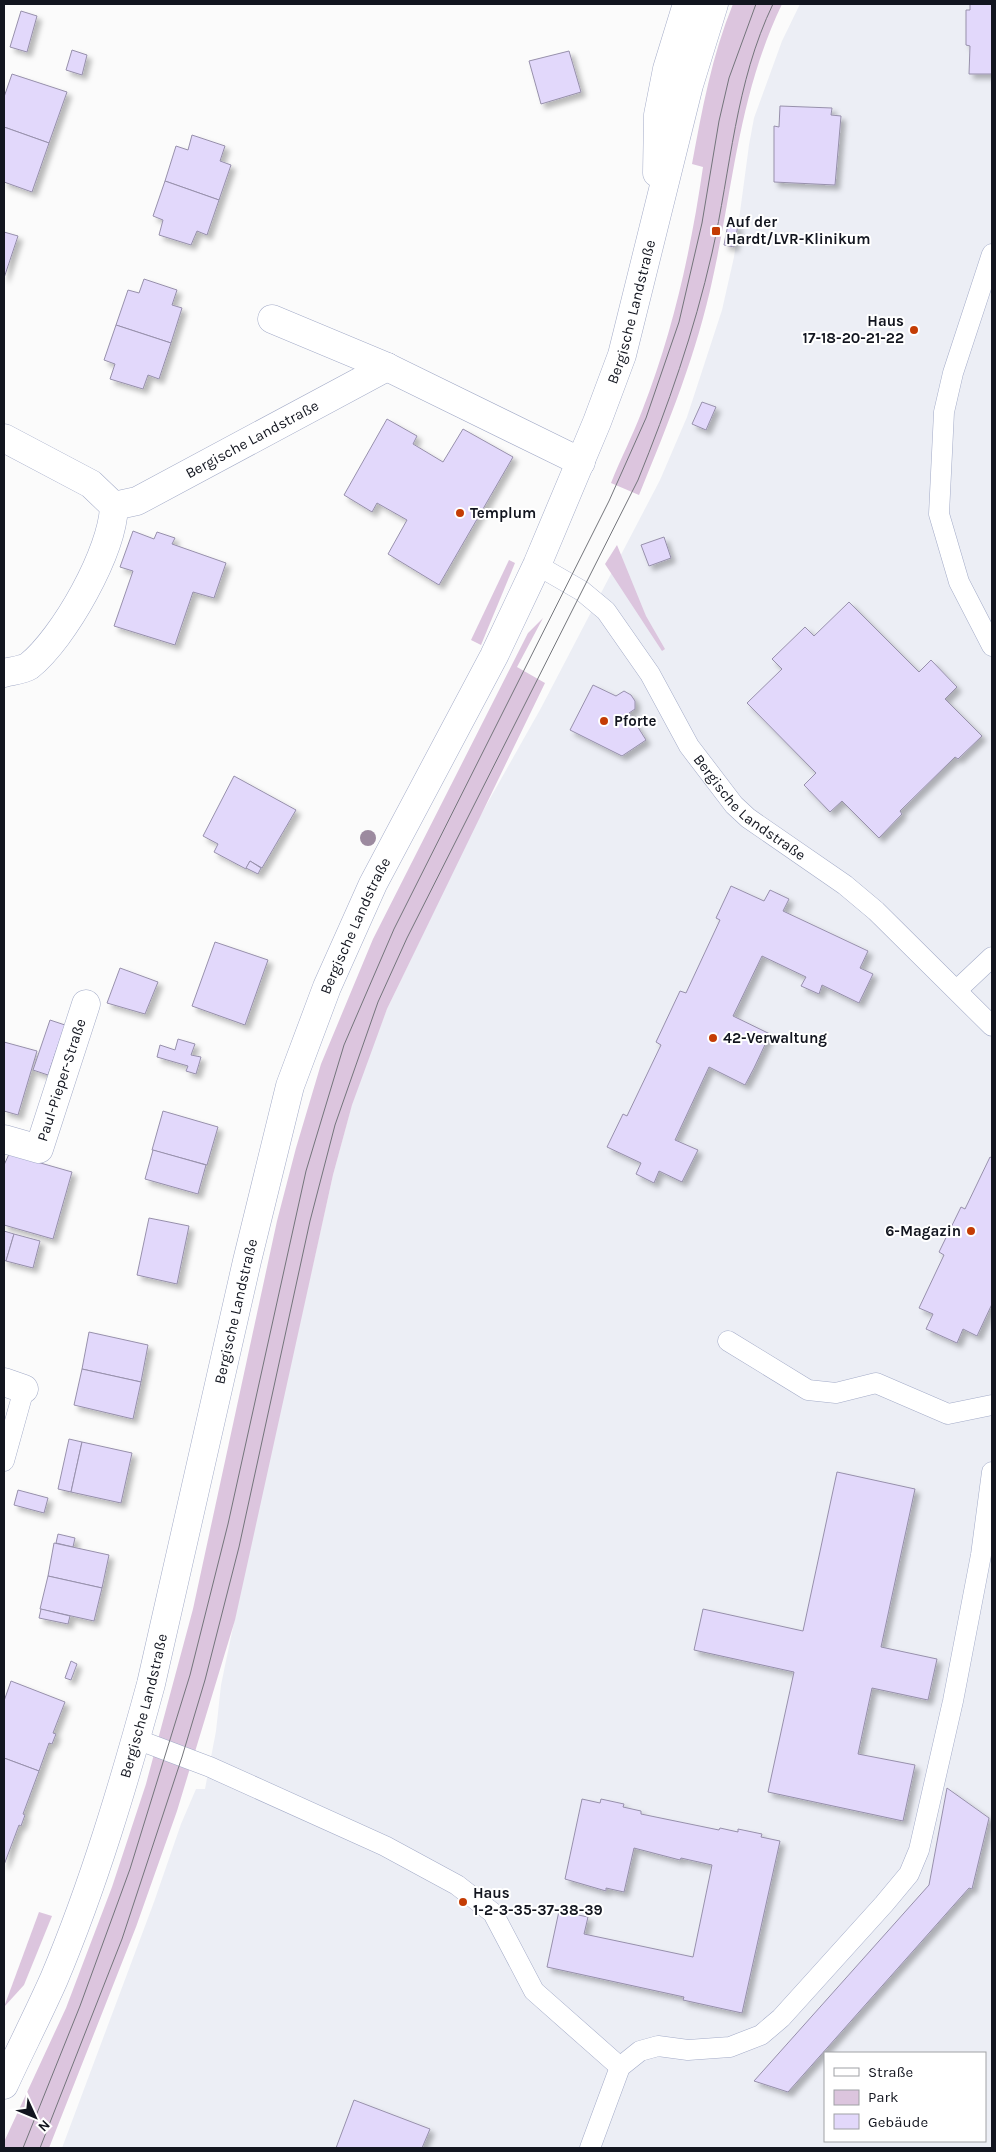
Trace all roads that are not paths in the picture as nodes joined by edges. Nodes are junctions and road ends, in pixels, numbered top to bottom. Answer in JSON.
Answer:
{"nodes":[{"id":1,"x":686,"y":4,"type":"edge"},
{"id":2,"x":714,"y":4,"type":"edge"},
{"id":3,"x":656,"y":216,"type":"junction"},
{"id":4,"x":992,"y":254,"type":"edge"},
{"id":5,"x":272,"y":319,"type":"dead end"},
{"id":6,"x":387,"y":367,"type":"junction"},
{"id":7,"x":4,"y":438,"type":"edge"},
{"id":8,"x":580,"y":462,"type":"junction"},
{"id":9,"x":114,"y":506,"type":"junction"},
{"id":10,"x":537,"y":565,"type":"junction"},
{"id":11,"x":992,"y":646,"type":"edge"},
{"id":12,"x":4,"y":673,"type":"edge"},
{"id":13,"x":992,"y":956,"type":"edge"},
{"id":14,"x":957,"y":990,"type":"junction"},
{"id":15,"x":86,"y":1004,"type":"dead end"},
{"id":16,"x":992,"y":1026,"type":"edge"},
{"id":17,"x":4,"y":1139,"type":"edge"},
{"id":18,"x":728,"y":1341,"type":"dead end"},
{"id":19,"x":14,"y":1386,"type":"edge"},
{"id":20,"x":992,"y":1406,"type":"edge"},
{"id":21,"x":4,"y":1461,"type":"edge"},
{"id":22,"x":992,"y":1472,"type":"edge"},
{"id":23,"x":136,"y":1739,"type":"junction"},
{"id":24,"x":10,"y":2058,"type":"edge"},
{"id":25,"x":620,"y":2067,"type":"junction"},
{"id":26,"x":4,"y":2085,"type":"edge"},
{"id":27,"x":590,"y":2148,"type":"edge"}],
"edges":[{"from":1,"to":3,"type":"main road","name":"Bergische Landstraße"},
{"from":2,"to":3,"type":"main road","name":"Bergische Landstraße"},
{"from":3,"to":8,"type":"main road","name":"Bergische Landstraße"},
{"from":4,"to":11,"type":"lane"},
{"from":5,"to":6,"type":"main road"},
{"from":6,"to":8,"type":"main road"},
{"from":6,"to":9,"type":"main road","name":"Bergische Landstraße"},
{"from":7,"to":9,"type":"main road"},
{"from":8,"to":10,"type":"main road","name":"Bergische Landstraße"},
{"from":9,"to":12,"type":"main road"},
{"from":10,"to":14,"type":"lane","name":"Bergische Landstraße"},
{"from":10,"to":23,"type":"main road","name":"Bergische Landstraße"},
{"from":13,"to":14,"type":"lane"},
{"from":14,"to":16,"type":"lane","name":"Bergische Landstraße"},
{"from":15,"to":17,"type":"main road","name":"Paul-Pieper-Straße"},
{"from":18,"to":20,"type":"lane"},
{"from":19,"to":21,"type":"lane"},
{"from":22,"to":25,"type":"lane"},
{"from":23,"to":24,"type":"main road","name":"Bergische Landstraße"},
{"from":23,"to":25,"type":"lane"},
{"from":24,"to":26,"type":"main road","name":"Bergische Landstraße"},
{"from":25,"to":27,"type":"lane"}]}
